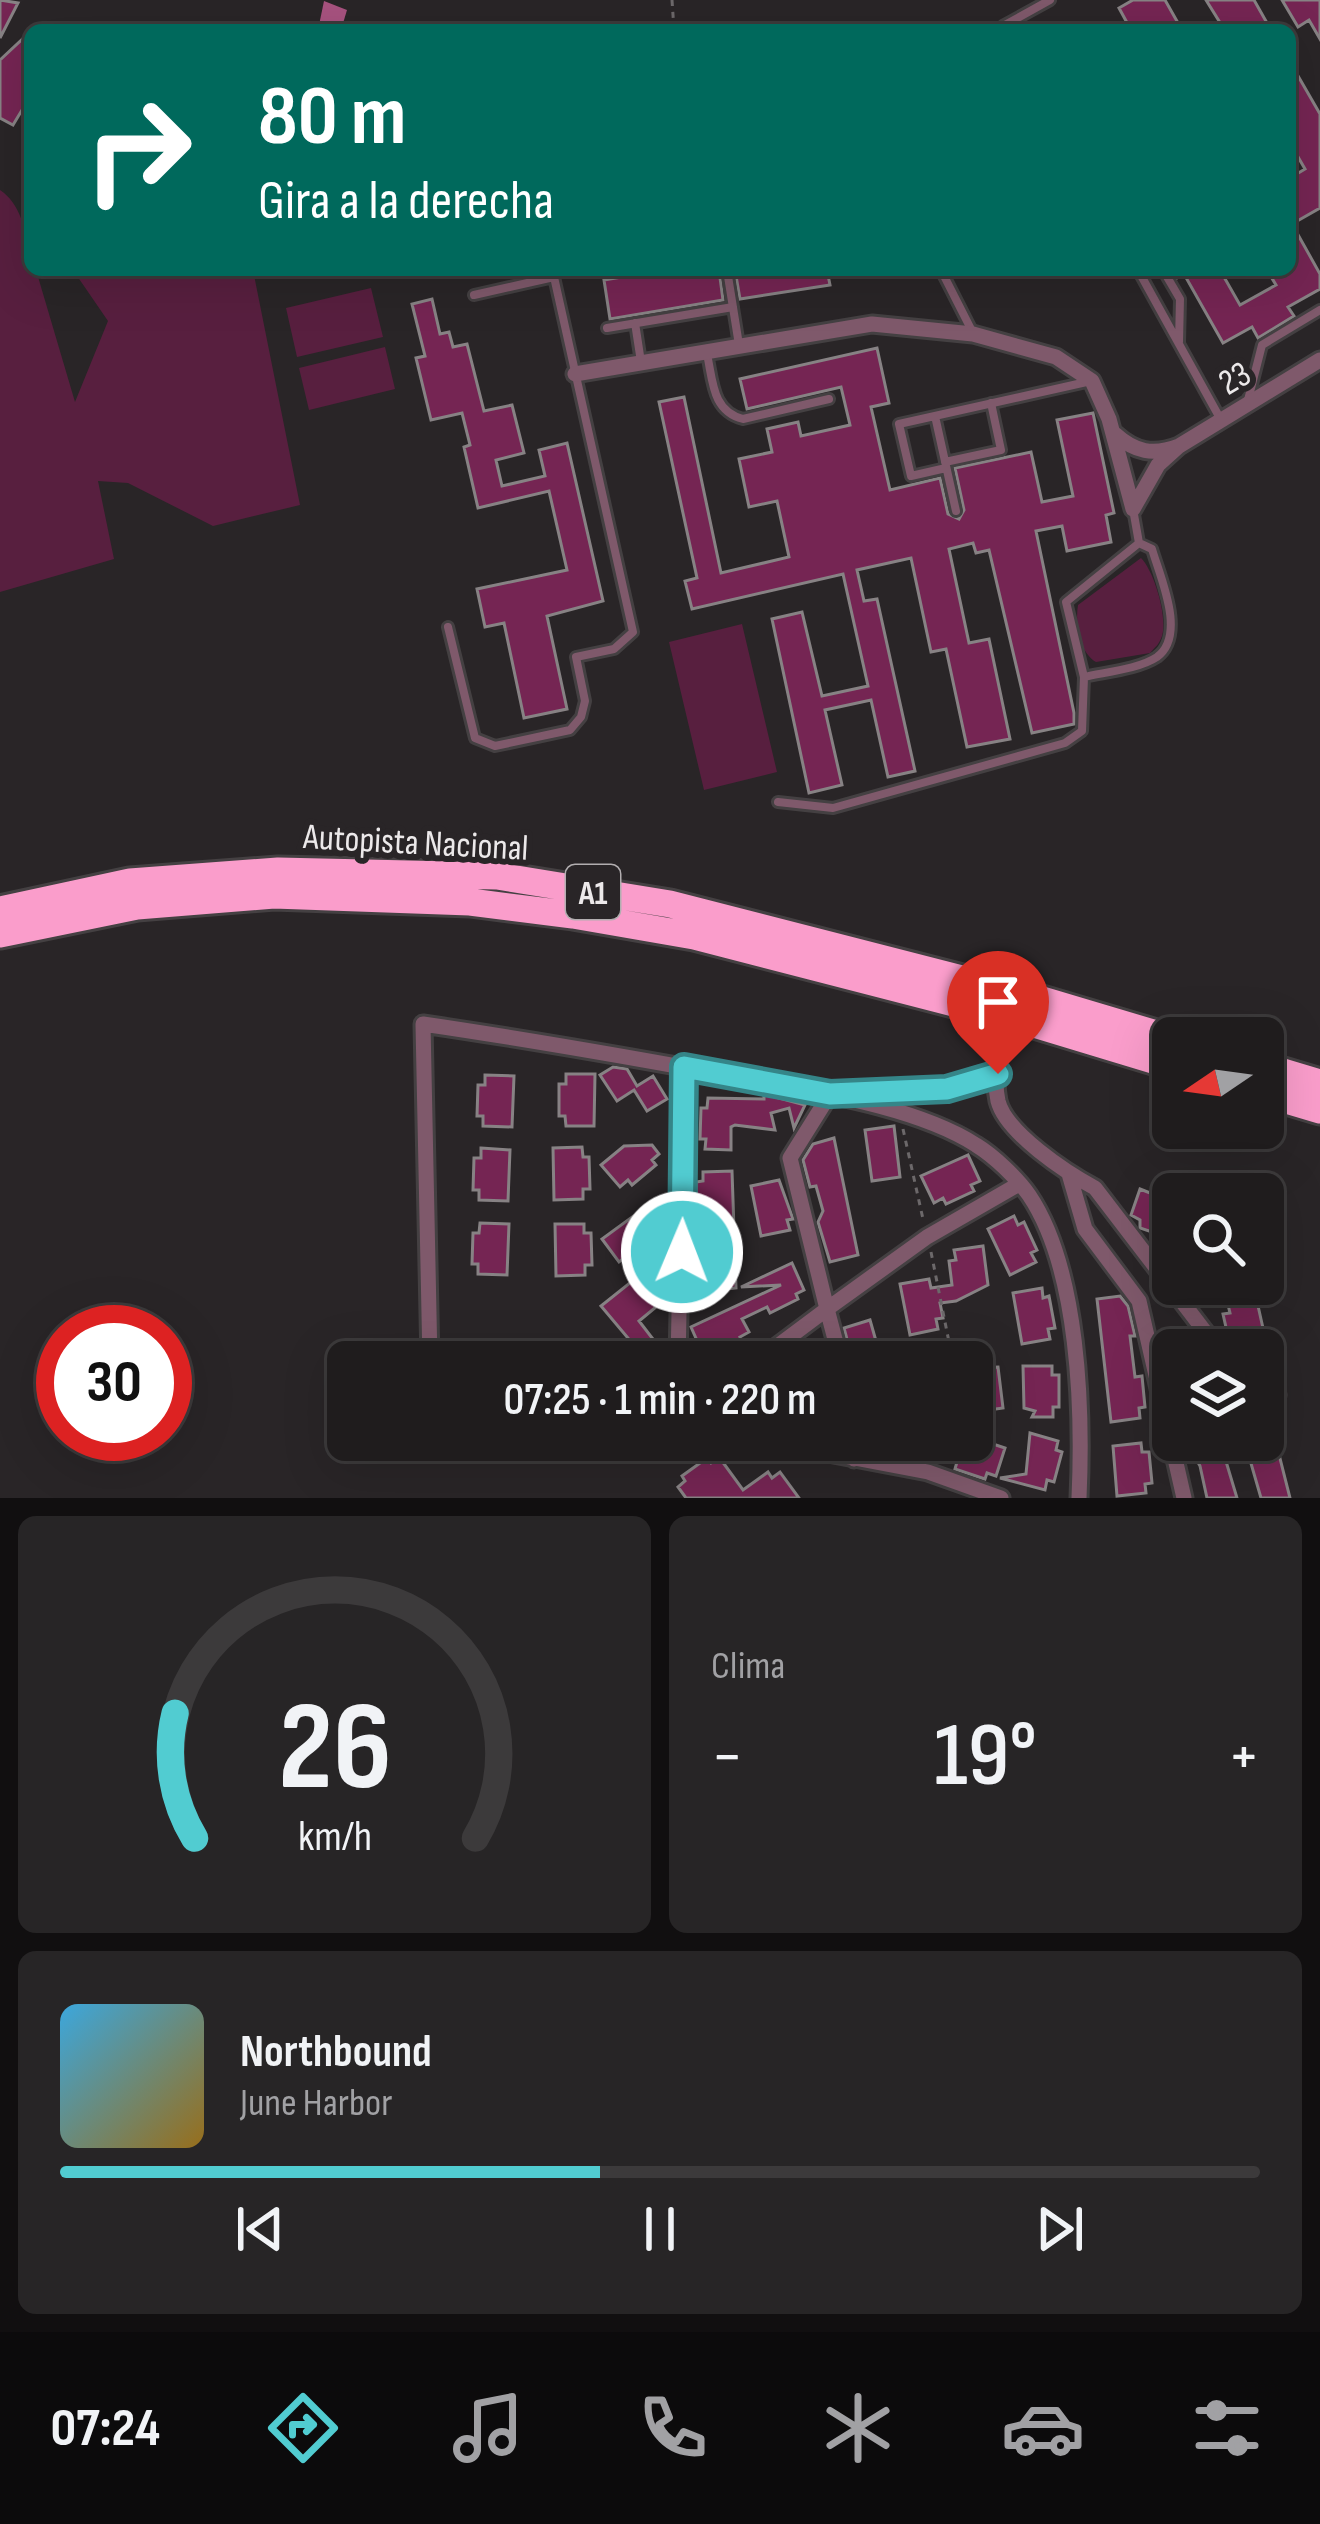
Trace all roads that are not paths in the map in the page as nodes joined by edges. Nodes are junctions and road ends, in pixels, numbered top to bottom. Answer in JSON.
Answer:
{"nodes":[{"id":1,"x":1050,"y":0,"type":"edge"},
{"id":2,"x":1007,"y":24,"type":"edge"},
{"id":3,"x":728,"y":276,"type":"edge"},
{"id":4,"x":944,"y":276,"type":"edge"},
{"id":5,"x":1141,"y":276,"type":"edge"},
{"id":6,"x":1167,"y":276,"type":"edge"},
{"id":7,"x":474,"y":295,"type":"dead end"},
{"id":8,"x":733,"y":307,"type":"junction"},
{"id":9,"x":1319,"y":311,"type":"edge"},
{"id":10,"x":635,"y":323,"type":"junction"},
{"id":11,"x":607,"y":328,"type":"dead end"},
{"id":12,"x":974,"y":334,"type":"junction"},
{"id":13,"x":1178,"y":344,"type":"junction"},
{"id":14,"x":740,"y":346,"type":"junction"},
{"id":15,"x":706,"y":352,"type":"junction"},
{"id":16,"x":1320,"y":360,"type":"edge"},
{"id":17,"x":641,"y":363,"type":"junction"},
{"id":18,"x":575,"y":374,"type":"junction"},
{"id":19,"x":1092,"y":381,"type":"junction"},
{"id":20,"x":829,"y":399,"type":"dead end"},
{"id":21,"x":991,"y":404,"type":"junction"},
{"id":22,"x":1247,"y":404,"type":"junction"},
{"id":23,"x":935,"y":416,"type":"junction"},
{"id":24,"x":1221,"y":420,"type":"junction"},
{"id":25,"x":1112,"y":432,"type":"junction"},
{"id":26,"x":1179,"y":446,"type":"junction"},
{"id":27,"x":946,"y":465,"type":"junction"},
{"id":28,"x":1132,"y":508,"type":"junction"},
{"id":29,"x":956,"y":512,"type":"dead end"},
{"id":30,"x":1139,"y":543,"type":"junction"},
{"id":31,"x":448,"y":627,"type":"dead end"},
{"id":32,"x":1084,"y":677,"type":"junction"},
{"id":33,"x":778,"y":802,"type":"dead end"},
{"id":34,"x":0,"y":910,"type":"edge"},
{"id":35,"x":0,"y":934,"type":"edge"},
{"id":36,"x":1007,"y":1017,"type":"junction"},
{"id":37,"x":1152,"y":1033,"type":"edge"},
{"id":38,"x":1152,"y":1060,"type":"edge"},
{"id":39,"x":684,"y":1067,"type":"junction"},
{"id":40,"x":1284,"y":1072,"type":"edge"},
{"id":41,"x":998,"y":1074,"type":"junction"},
{"id":42,"x":1320,"y":1083,"type":"edge"},
{"id":43,"x":830,"y":1094,"type":"junction"},
{"id":44,"x":1284,"y":1099,"type":"edge"},
{"id":45,"x":1320,"y":1110,"type":"edge"},
{"id":46,"x":1069,"y":1174,"type":"junction"},
{"id":47,"x":1019,"y":1184,"type":"junction"},
{"id":48,"x":827,"y":1309,"type":"junction"},
{"id":49,"x":1204,"y":1329,"type":"edge"},
{"id":50,"x":430,"y":1341,"type":"edge"},
{"id":51,"x":678,"y":1341,"type":"edge"},
{"id":52,"x":784,"y":1341,"type":"edge"},
{"id":53,"x":835,"y":1341,"type":"edge"},
{"id":54,"x":865,"y":1461,"type":"edge"},
{"id":55,"x":1001,"y":1498,"type":"edge"},
{"id":56,"x":1079,"y":1498,"type":"edge"},
{"id":57,"x":1184,"y":1498,"type":"edge"}],
"edges":[{"from":1,"to":2,"type":"lane"},
{"from":3,"to":8,"type":"lane"},
{"from":4,"to":12,"type":"lane"},
{"from":5,"to":13,"type":"lane"},
{"from":6,"to":13,"type":"lane"},
{"from":7,"to":18,"type":"lane"},
{"from":8,"to":10,"type":"lane"},
{"from":8,"to":14,"type":"lane"},
{"from":9,"to":22,"type":"lane"},
{"from":10,"to":11,"type":"lane"},
{"from":10,"to":17,"type":"lane"},
{"from":12,"to":14,"type":"street"},
{"from":12,"to":19,"type":"street"},
{"from":13,"to":24,"type":"lane"},
{"from":14,"to":15,"type":"street"},
{"from":15,"to":17,"type":"street"},
{"from":15,"to":20,"type":"lane"},
{"from":16,"to":22,"type":"street","name":"23"},
{"from":17,"to":18,"type":"street"},
{"from":18,"to":31,"type":"lane"},
{"from":19,"to":21,"type":"lane"},
{"from":19,"to":25,"type":"street"},
{"from":21,"to":23,"type":"lane"},
{"from":21,"to":27,"type":"lane"},
{"from":22,"to":24,"type":"street","name":"23"},
{"from":23,"to":27,"type":"lane"},
{"from":23,"to":27,"type":"lane"},
{"from":24,"to":26,"type":"street","name":"23"},
{"from":25,"to":26,"type":"street"},
{"from":25,"to":28,"type":"street"},
{"from":26,"to":28,"type":"street","name":"23"},
{"from":27,"to":29,"type":"lane"},
{"from":28,"to":30,"type":"lane"},
{"from":30,"to":32,"type":"lane"},
{"from":30,"to":32,"type":"lane"},
{"from":32,"to":33,"type":"lane"},
{"from":34,"to":37,"type":"highway","name":"Autopista Nacional","number":"A1"},
{"from":35,"to":36,"type":"highway","name":"Autopista Nacional","number":"A1"},
{"from":36,"to":38,"type":"highway","name":"Autopista Nacional","number":"A1"},
{"from":36,"to":41,"type":"street"},
{"from":39,"to":43,"type":"street"},
{"from":39,"to":50,"type":"street"},
{"from":39,"to":51,"type":"street"},
{"from":40,"to":42,"type":"highway"},
{"from":41,"to":43,"type":"street"},
{"from":41,"to":46,"type":"street"},
{"from":43,"to":47,"type":"street"},
{"from":43,"to":48,"type":"street"},
{"from":44,"to":45,"type":"highway"},
{"from":46,"to":49,"type":"street"},
{"from":46,"to":57,"type":"street"},
{"from":47,"to":48,"type":"street"},
{"from":47,"to":56,"type":"street"},
{"from":48,"to":52,"type":"street"},
{"from":48,"to":53,"type":"street"},
{"from":54,"to":55,"type":"street"}]}
